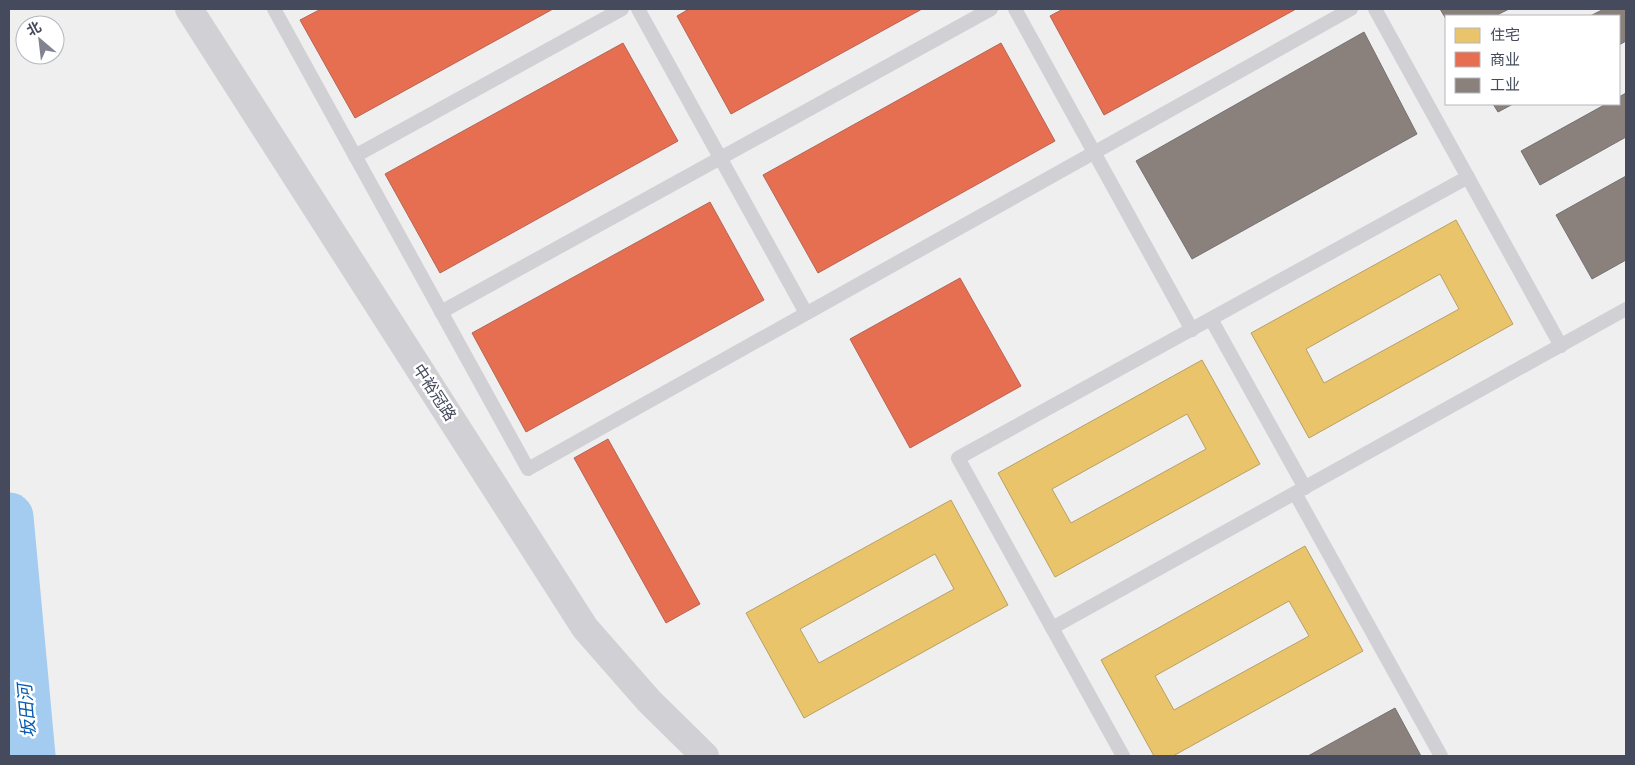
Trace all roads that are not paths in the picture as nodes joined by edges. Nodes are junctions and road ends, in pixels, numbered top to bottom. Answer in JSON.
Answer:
{"nodes":[{"id":1,"x":189,"y":9,"type":"edge"},
{"id":2,"x":274,"y":9,"type":"edge"},
{"id":3,"x":622,"y":9,"type":"edge"},
{"id":4,"x":638,"y":9,"type":"edge"},
{"id":5,"x":991,"y":9,"type":"edge"},
{"id":6,"x":1015,"y":9,"type":"edge"},
{"id":7,"x":1351,"y":9,"type":"edge"},
{"id":8,"x":1375,"y":9,"type":"edge"},
{"id":9,"x":1094,"y":152,"type":"junction"},
{"id":10,"x":355,"y":156,"type":"junction"},
{"id":11,"x":721,"y":158,"type":"junction"},
{"id":12,"x":1468,"y":177,"type":"junction"},
{"id":13,"x":1626,"y":309,"type":"edge"},
{"id":14,"x":441,"y":312,"type":"junction"},
{"id":15,"x":806,"y":313,"type":"junction"},
{"id":16,"x":1211,"y":319,"type":"junction"},
{"id":17,"x":1192,"y":330,"type":"junction"},
{"id":18,"x":1561,"y":346,"type":"junction"},
{"id":19,"x":1300,"y":490,"type":"junction"},
{"id":20,"x":1052,"y":628,"type":"junction"},
{"id":21,"x":705,"y":756,"type":"edge"},
{"id":22,"x":1123,"y":756,"type":"edge"},
{"id":23,"x":1441,"y":756,"type":"edge"}],
"edges":[{"from":1,"to":21,"type":"street","name":"中裕冠路"},
{"from":2,"to":10,"type":"lane"},
{"from":3,"to":10,"type":"lane"},
{"from":4,"to":11,"type":"lane"},
{"from":5,"to":11,"type":"lane"},
{"from":6,"to":9,"type":"lane"},
{"from":7,"to":9,"type":"lane"},
{"from":8,"to":12,"type":"lane"},
{"from":9,"to":15,"type":"lane"},
{"from":9,"to":17,"type":"lane"},
{"from":10,"to":14,"type":"lane"},
{"from":11,"to":14,"type":"lane"},
{"from":11,"to":15,"type":"lane"},
{"from":12,"to":16,"type":"lane"},
{"from":12,"to":18,"type":"lane"},
{"from":13,"to":18,"type":"lane"},
{"from":14,"to":15,"type":"lane"},
{"from":16,"to":17,"type":"lane"},
{"from":16,"to":19,"type":"lane"},
{"from":17,"to":20,"type":"lane"},
{"from":18,"to":19,"type":"lane"},
{"from":19,"to":20,"type":"lane"},
{"from":19,"to":23,"type":"lane"},
{"from":20,"to":22,"type":"lane"}]}
